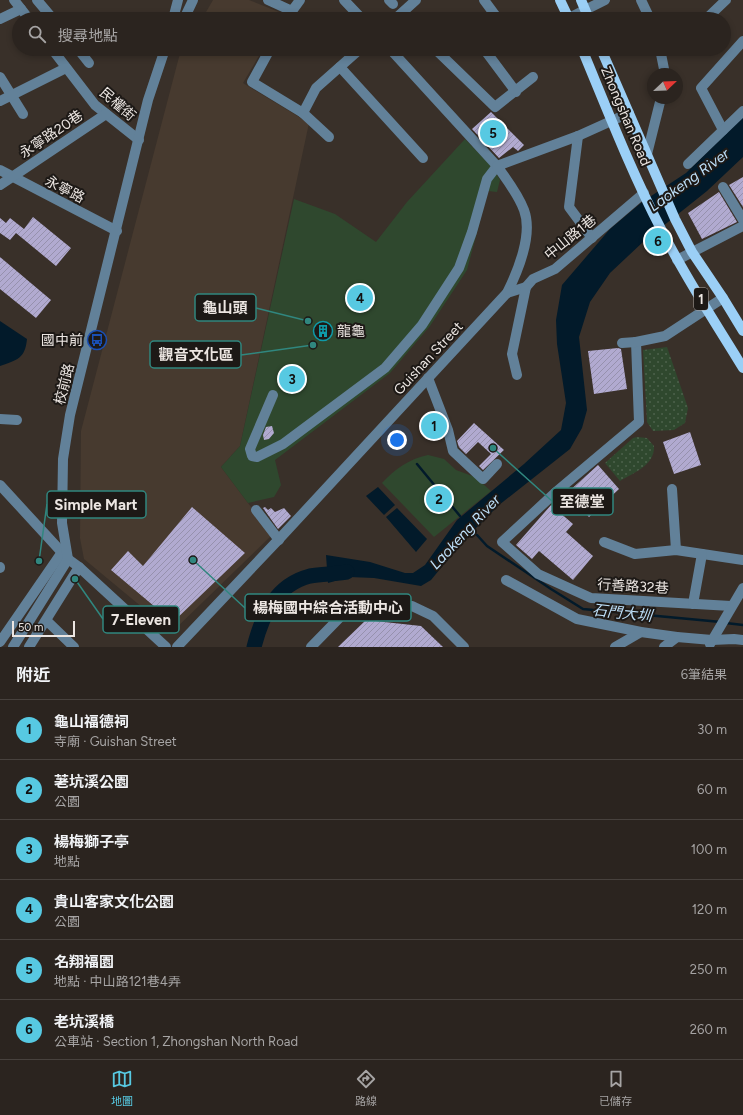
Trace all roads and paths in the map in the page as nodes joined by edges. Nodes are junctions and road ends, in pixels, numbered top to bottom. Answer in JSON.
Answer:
{"nodes":[{"id":1,"x":14,"y":0,"type":"edge"},
{"id":2,"x":37,"y":0,"type":"edge"},
{"id":3,"x":178,"y":0,"type":"edge"},
{"id":4,"x":192,"y":0,"type":"edge"},
{"id":5,"x":268,"y":0,"type":"edge"},
{"id":6,"x":300,"y":0,"type":"edge"},
{"id":7,"x":344,"y":0,"type":"edge"},
{"id":8,"x":416,"y":0,"type":"edge"},
{"id":9,"x":484,"y":0,"type":"edge"},
{"id":10,"x":560,"y":0,"type":"edge"},
{"id":11,"x":581,"y":0,"type":"edge"},
{"id":12,"x":605,"y":0,"type":"edge"},
{"id":13,"x":641,"y":0,"type":"edge"},
{"id":14,"x":726,"y":0,"type":"edge"},
{"id":15,"x":21,"y":9,"type":"junction"},
{"id":16,"x":15,"y":12,"type":"edge"},
{"id":17,"x":23,"y":12,"type":"edge"},
{"id":18,"x":47,"y":12,"type":"edge"},
{"id":19,"x":175,"y":12,"type":"edge"},
{"id":20,"x":187,"y":12,"type":"edge"},
{"id":21,"x":285,"y":12,"type":"edge"},
{"id":22,"x":291,"y":12,"type":"edge"},
{"id":23,"x":355,"y":12,"type":"edge"},
{"id":24,"x":405,"y":12,"type":"edge"},
{"id":25,"x":493,"y":12,"type":"edge"},
{"id":26,"x":566,"y":12,"type":"edge"},
{"id":27,"x":586,"y":12,"type":"edge"},
{"id":28,"x":590,"y":12,"type":"edge"},
{"id":29,"x":647,"y":12,"type":"edge"},
{"id":30,"x":713,"y":12,"type":"edge"},
{"id":31,"x":12,"y":13,"type":"edge"},
{"id":32,"x":0,"y":19,"type":"edge"},
{"id":33,"x":743,"y":41,"type":"edge"},
{"id":34,"x":731,"y":48,"type":"edge"},
{"id":35,"x":57,"y":56,"type":"edge"},
{"id":36,"x":84,"y":56,"type":"edge"},
{"id":37,"x":163,"y":56,"type":"edge"},
{"id":38,"x":266,"y":56,"type":"edge"},
{"id":39,"x":352,"y":56,"type":"edge"},
{"id":40,"x":396,"y":56,"type":"edge"},
{"id":41,"x":442,"y":56,"type":"edge"},
{"id":42,"x":489,"y":56,"type":"edge"},
{"id":43,"x":585,"y":56,"type":"edge"},
{"id":44,"x":604,"y":56,"type":"edge"},
{"id":45,"x":661,"y":56,"type":"edge"},
{"id":46,"x":723,"y":56,"type":"edge"},
{"id":47,"x":89,"y":63,"type":"dead end"},
{"id":48,"x":340,"y":66,"type":"junction"},
{"id":49,"x":66,"y":68,"type":"junction"},
{"id":50,"x":664,"y":68,"type":"edge"},
{"id":51,"x":0,"y":77,"type":"edge"},
{"id":52,"x":533,"y":77,"type":"dead end"},
{"id":53,"x":516,"y":92,"type":"junction"},
{"id":54,"x":12,"y":95,"type":"junction"},
{"id":55,"x":0,"y":101,"type":"edge"},
{"id":56,"x":660,"y":104,"type":"edge"},
{"id":57,"x":743,"y":111,"type":"edge"},
{"id":58,"x":303,"y":113,"type":"junction"},
{"id":59,"x":23,"y":114,"type":"dead end"},
{"id":60,"x":106,"y":114,"type":"junction"},
{"id":61,"x":629,"y":114,"type":"junction"},
{"id":62,"x":611,"y":121,"type":"junction"},
{"id":63,"x":723,"y":130,"type":"junction"},
{"id":64,"x":578,"y":136,"type":"junction"},
{"id":65,"x":329,"y":137,"type":"dead end"},
{"id":66,"x":139,"y":140,"type":"junction"},
{"id":67,"x":647,"y":154,"type":"junction"},
{"id":68,"x":423,"y":158,"type":"dead end"},
{"id":69,"x":688,"y":164,"type":"dead end"},
{"id":70,"x":497,"y":166,"type":"junction"},
{"id":71,"x":0,"y":170,"type":"edge"},
{"id":72,"x":12,"y":177,"type":"junction"},
{"id":73,"x":0,"y":185,"type":"edge"},
{"id":74,"x":723,"y":187,"type":"dead end"},
{"id":75,"x":645,"y":194,"type":"junction"},
{"id":76,"x":743,"y":220,"type":"edge"},
{"id":77,"x":743,"y":226,"type":"edge"},
{"id":78,"x":117,"y":231,"type":"junction"},
{"id":79,"x":592,"y":238,"type":"junction"},
{"id":80,"x":692,"y":252,"type":"junction"},
{"id":81,"x":677,"y":260,"type":"junction"},
{"id":82,"x":526,"y":287,"type":"junction"},
{"id":83,"x":507,"y":293,"type":"junction"},
{"id":84,"x":723,"y":298,"type":"junction"},
{"id":85,"x":706,"y":308,"type":"junction"},
{"id":86,"x":743,"y":331,"type":"edge"},
{"id":87,"x":636,"y":342,"type":"junction"},
{"id":88,"x":622,"y":343,"type":"dead end"},
{"id":89,"x":743,"y":368,"type":"edge"},
{"id":90,"x":516,"y":375,"type":"dead end"},
{"id":91,"x":428,"y":378,"type":"junction"},
{"id":92,"x":273,"y":395,"type":"dead end"},
{"id":93,"x":0,"y":419,"type":"edge"},
{"id":94,"x":16,"y":420,"type":"dead end"},
{"id":95,"x":497,"y":464,"type":"dead end"},
{"id":96,"x":0,"y":485,"type":"edge"},
{"id":97,"x":672,"y":490,"type":"dead end"},
{"id":98,"x":256,"y":510,"type":"dead end"},
{"id":99,"x":279,"y":540,"type":"junction"},
{"id":100,"x":604,"y":542,"type":"dead end"},
{"id":101,"x":676,"y":550,"type":"junction"},
{"id":102,"x":702,"y":554,"type":"junction"},
{"id":103,"x":65,"y":556,"type":"junction"},
{"id":104,"x":743,"y":560,"type":"edge"},
{"id":105,"x":79,"y":567,"type":"junction"},
{"id":106,"x":506,"y":580,"type":"dead end"},
{"id":107,"x":743,"y":588,"type":"edge"},
{"id":108,"x":693,"y":604,"type":"junction"},
{"id":109,"x":731,"y":606,"type":"junction"},
{"id":110,"x":47,"y":621,"type":"junction"},
{"id":111,"x":641,"y":632,"type":"junction"},
{"id":112,"x":2,"y":635,"type":"edge"},
{"id":113,"x":677,"y":637,"type":"junction"},
{"id":114,"x":743,"y":640,"type":"edge"},
{"id":115,"x":710,"y":644,"type":"edge"},
{"id":116,"x":13,"y":647,"type":"edge"},
{"id":117,"x":29,"y":647,"type":"edge"},
{"id":118,"x":74,"y":647,"type":"edge"},
{"id":119,"x":166,"y":647,"type":"edge"},
{"id":120,"x":177,"y":647,"type":"edge"},
{"id":121,"x":311,"y":647,"type":"edge"},
{"id":122,"x":464,"y":647,"type":"edge"},
{"id":123,"x":615,"y":647,"type":"edge"},
{"id":124,"x":664,"y":647,"type":"edge"}],
"edges":[{"from":1,"to":15,"type":"street"},
{"from":2,"to":18,"type":"street"},
{"from":3,"to":19,"type":"street"},
{"from":4,"to":20,"type":"street"},
{"from":5,"to":21,"type":"street"},
{"from":6,"to":22,"type":"street"},
{"from":7,"to":23,"type":"street"},
{"from":8,"to":24,"type":"street"},
{"from":9,"to":25,"type":"street"},
{"from":10,"to":26,"type":"main road"},
{"from":11,"to":27,"type":"main road"},
{"from":12,"to":28,"type":"street"},
{"from":13,"to":29,"type":"street"},
{"from":14,"to":30,"type":"street"},
{"from":15,"to":16,"type":"street"},
{"from":15,"to":17,"type":"street"},
{"from":31,"to":32,"type":"street"},
{"from":33,"to":34,"type":"street"},
{"from":35,"to":49,"type":"street","name":"民權街"},
{"from":36,"to":47,"type":"street"},
{"from":37,"to":66,"type":"street","name":"校前路"},
{"from":38,"to":58,"type":"street"},
{"from":39,"to":48,"type":"street"},
{"from":40,"to":70,"type":"street","name":"Guishan Street"},
{"from":41,"to":53,"type":"street"},
{"from":42,"to":53,"type":"street"},
{"from":43,"to":62,"type":"main road","name":"Zhongshan Road","number":"1"},
{"from":44,"to":61,"type":"main road","name":"Zhongshan Road","number":"1"},
{"from":45,"to":50,"type":"street"},
{"from":46,"to":63,"type":"street"},
{"from":48,"to":58,"type":"street"},
{"from":48,"to":68,"type":"street"},
{"from":49,"to":54,"type":"street"},
{"from":49,"to":60,"type":"street","name":"民權街"},
{"from":51,"to":54,"type":"street"},
{"from":52,"to":53,"type":"street"},
{"from":54,"to":55,"type":"street"},
{"from":54,"to":59,"type":"street"},
{"from":56,"to":67,"type":"street"},
{"from":57,"to":63,"type":"street"},
{"from":58,"to":65,"type":"street"},
{"from":60,"to":66,"type":"street","name":"民權街"},
{"from":60,"to":72,"type":"street","name":"永寧路20巷"},
{"from":61,"to":62,"type":"street"},
{"from":61,"to":67,"type":"main road","name":"Zhongshan Road","number":"1"},
{"from":62,"to":64,"type":"street"},
{"from":62,"to":75,"type":"main road","name":"Zhongshan Road","number":"1"},
{"from":63,"to":69,"type":"street"},
{"from":64,"to":70,"type":"street"},
{"from":64,"to":79,"type":"street"},
{"from":66,"to":78,"type":"street","name":"校前路"},
{"from":67,"to":80,"type":"main road","name":"Zhongshan Road","number":"1"},
{"from":70,"to":83,"type":"street","name":"Guishan Street"},
{"from":70,"to":92,"type":"street"},
{"from":71,"to":72,"type":"street","name":"永寧路"},
{"from":72,"to":73,"type":"street","name":"永寧路20巷"},
{"from":72,"to":78,"type":"street","name":"永寧路"},
{"from":74,"to":76,"type":"street"},
{"from":75,"to":79,"type":"street","name":"中山路1巷"},
{"from":75,"to":81,"type":"main road","number":"1"},
{"from":77,"to":80,"type":"street"},
{"from":78,"to":103,"type":"street","name":"校前路"},
{"from":79,"to":82,"type":"street","name":"中山路1巷"},
{"from":80,"to":81,"type":"street"},
{"from":80,"to":84,"type":"main road","number":"1"},
{"from":81,"to":85,"type":"main road","number":"1"},
{"from":82,"to":83,"type":"street","name":"中山路1巷"},
{"from":82,"to":90,"type":"street"},
{"from":83,"to":91,"type":"street","name":"Guishan Street"},
{"from":84,"to":85,"type":"street"},
{"from":84,"to":86,"type":"main road","number":"1"},
{"from":85,"to":87,"type":"street"},
{"from":85,"to":89,"type":"main road","number":"1"},
{"from":87,"to":88,"type":"street"},
{"from":87,"to":108,"type":"street","name":"行善路32巷"},
{"from":91,"to":95,"type":"street"},
{"from":91,"to":99,"type":"street","name":"Guishan Street"},
{"from":93,"to":94,"type":"street"},
{"from":96,"to":103,"type":"street"},
{"from":97,"to":101,"type":"street"},
{"from":98,"to":99,"type":"street"},
{"from":99,"to":120,"type":"street","name":"Guishan Street"},
{"from":100,"to":101,"type":"street"},
{"from":101,"to":102,"type":"street"},
{"from":102,"to":104,"type":"street"},
{"from":102,"to":108,"type":"street"},
{"from":103,"to":105,"type":"street"},
{"from":103,"to":112,"type":"street"},
{"from":103,"to":116,"type":"street"},
{"from":105,"to":110,"type":"street"},
{"from":105,"to":119,"type":"street"},
{"from":106,"to":111,"type":"street"},
{"from":107,"to":109,"type":"street"},
{"from":108,"to":109,"type":"street","name":"行善路32巷"},
{"from":109,"to":115,"type":"street"},
{"from":110,"to":117,"type":"street"},
{"from":110,"to":118,"type":"street"},
{"from":111,"to":113,"type":"street"},
{"from":111,"to":123,"type":"street"},
{"from":113,"to":115,"type":"street"},
{"from":113,"to":124,"type":"street"},
{"from":114,"to":115,"type":"street"},
{"from":121,"to":122,"type":"street"}]}
